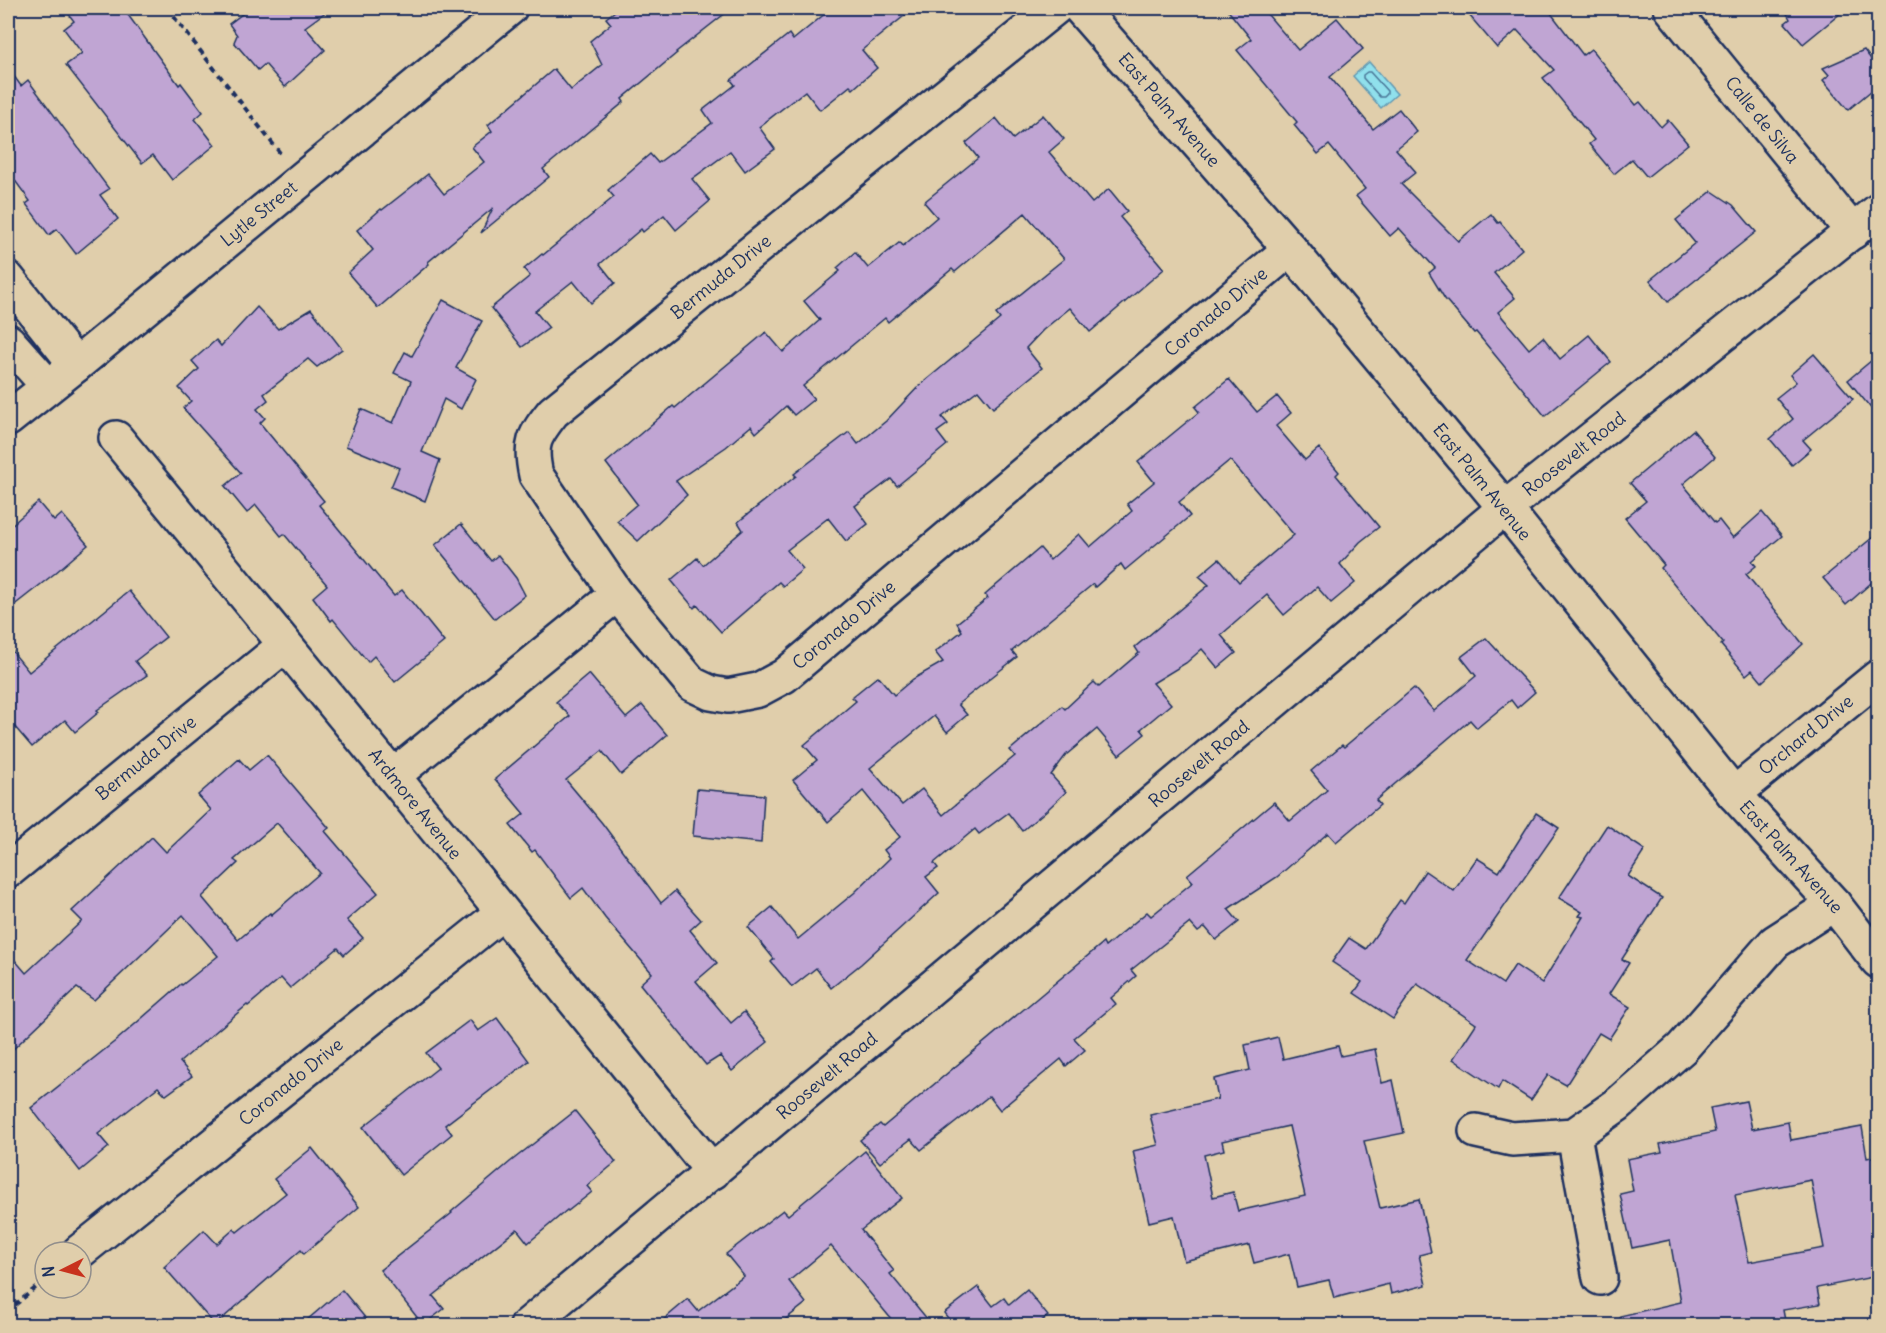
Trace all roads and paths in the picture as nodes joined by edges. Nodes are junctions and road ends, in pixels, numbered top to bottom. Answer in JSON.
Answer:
{"nodes":[{"id":1,"x":167,"y":8,"type":"edge"},
{"id":2,"x":510,"y":8,"type":"edge"},
{"id":3,"x":1055,"y":8,"type":"edge"},
{"id":4,"x":1080,"y":8,"type":"edge"},
{"id":5,"x":1671,"y":8,"type":"edge"},
{"id":6,"x":280,"y":153,"type":"dead end"},
{"id":7,"x":1878,"y":212,"type":"edge"},
{"id":8,"x":1853,"y":232,"type":"junction"},
{"id":9,"x":1290,"y":249,"type":"junction"},
{"id":10,"x":8,"y":279,"type":"edge"},
{"id":11,"x":8,"y":341,"type":"edge"},
{"id":12,"x":76,"y":365,"type":"junction"},
{"id":13,"x":48,"y":386,"type":"junction"},
{"id":14,"x":8,"y":419,"type":"edge"},
{"id":15,"x":116,"y":438,"type":"dead end"},
{"id":16,"x":1505,"y":508,"type":"junction"},
{"id":17,"x":617,"y":594,"type":"junction"},
{"id":18,"x":285,"y":645,"type":"junction"},
{"id":19,"x":1878,"y":677,"type":"edge"},
{"id":20,"x":393,"y":776,"type":"junction"},
{"id":21,"x":1734,"y":794,"type":"junction"},
{"id":22,"x":8,"y":871,"type":"edge"},
{"id":23,"x":1834,"y":904,"type":"junction"},
{"id":24,"x":502,"y":913,"type":"junction"},
{"id":25,"x":1878,"y":961,"type":"edge"},
{"id":26,"x":1476,"y":1131,"type":"dead end"},
{"id":27,"x":1574,"y":1135,"type":"junction"},
{"id":28,"x":713,"y":1172,"type":"junction"},
{"id":29,"x":93,"y":1241,"type":"edge"},
{"id":30,"x":1600,"y":1278,"type":"dead end"},
{"id":31,"x":33,"y":1290,"type":"edge"},
{"id":32,"x":15,"y":1305,"type":"dead end"},
{"id":33,"x":527,"y":1326,"type":"edge"}],
"edges":[{"from":1,"to":6,"type":"path"},
{"from":2,"to":12,"type":"street","name":"Lytle Street"},
{"from":3,"to":17,"type":"street","name":"Bermuda Drive"},
{"from":4,"to":9,"type":"street","name":"East Palm Avenue"},
{"from":5,"to":8,"type":"street","name":"Calle de Silva"},
{"from":7,"to":8,"type":"street","name":"Roosevelt Road"},
{"from":8,"to":16,"type":"street","name":"Roosevelt Road"},
{"from":9,"to":16,"type":"street","name":"East Palm Avenue"},
{"from":9,"to":17,"type":"street","name":"Coronado Drive"},
{"from":10,"to":12,"type":"street"},
{"from":11,"to":13,"type":"street"},
{"from":12,"to":13,"type":"street","name":"Lytle Street"},
{"from":13,"to":14,"type":"street","name":"Lytle Street"},
{"from":15,"to":18,"type":"street","name":"Ardmore Avenue"},
{"from":16,"to":21,"type":"street","name":"East Palm Avenue"},
{"from":16,"to":28,"type":"street","name":"Roosevelt Road"},
{"from":17,"to":20,"type":"street"},
{"from":18,"to":20,"type":"street","name":"Ardmore Avenue"},
{"from":18,"to":22,"type":"street","name":"Bermuda Drive"},
{"from":19,"to":21,"type":"street","name":"Orchard Drive"},
{"from":20,"to":24,"type":"street","name":"Ardmore Avenue"},
{"from":21,"to":23,"type":"street","name":"East Palm Avenue"},
{"from":23,"to":25,"type":"street","name":"East Palm Avenue"},
{"from":23,"to":27,"type":"street"},
{"from":24,"to":28,"type":"street","name":"Ardmore Avenue"},
{"from":24,"to":29,"type":"street","name":"Coronado Drive"},
{"from":26,"to":27,"type":"street"},
{"from":27,"to":30,"type":"street"},
{"from":28,"to":33,"type":"street","name":"Roosevelt Road"},
{"from":31,"to":32,"type":"path"}]}
